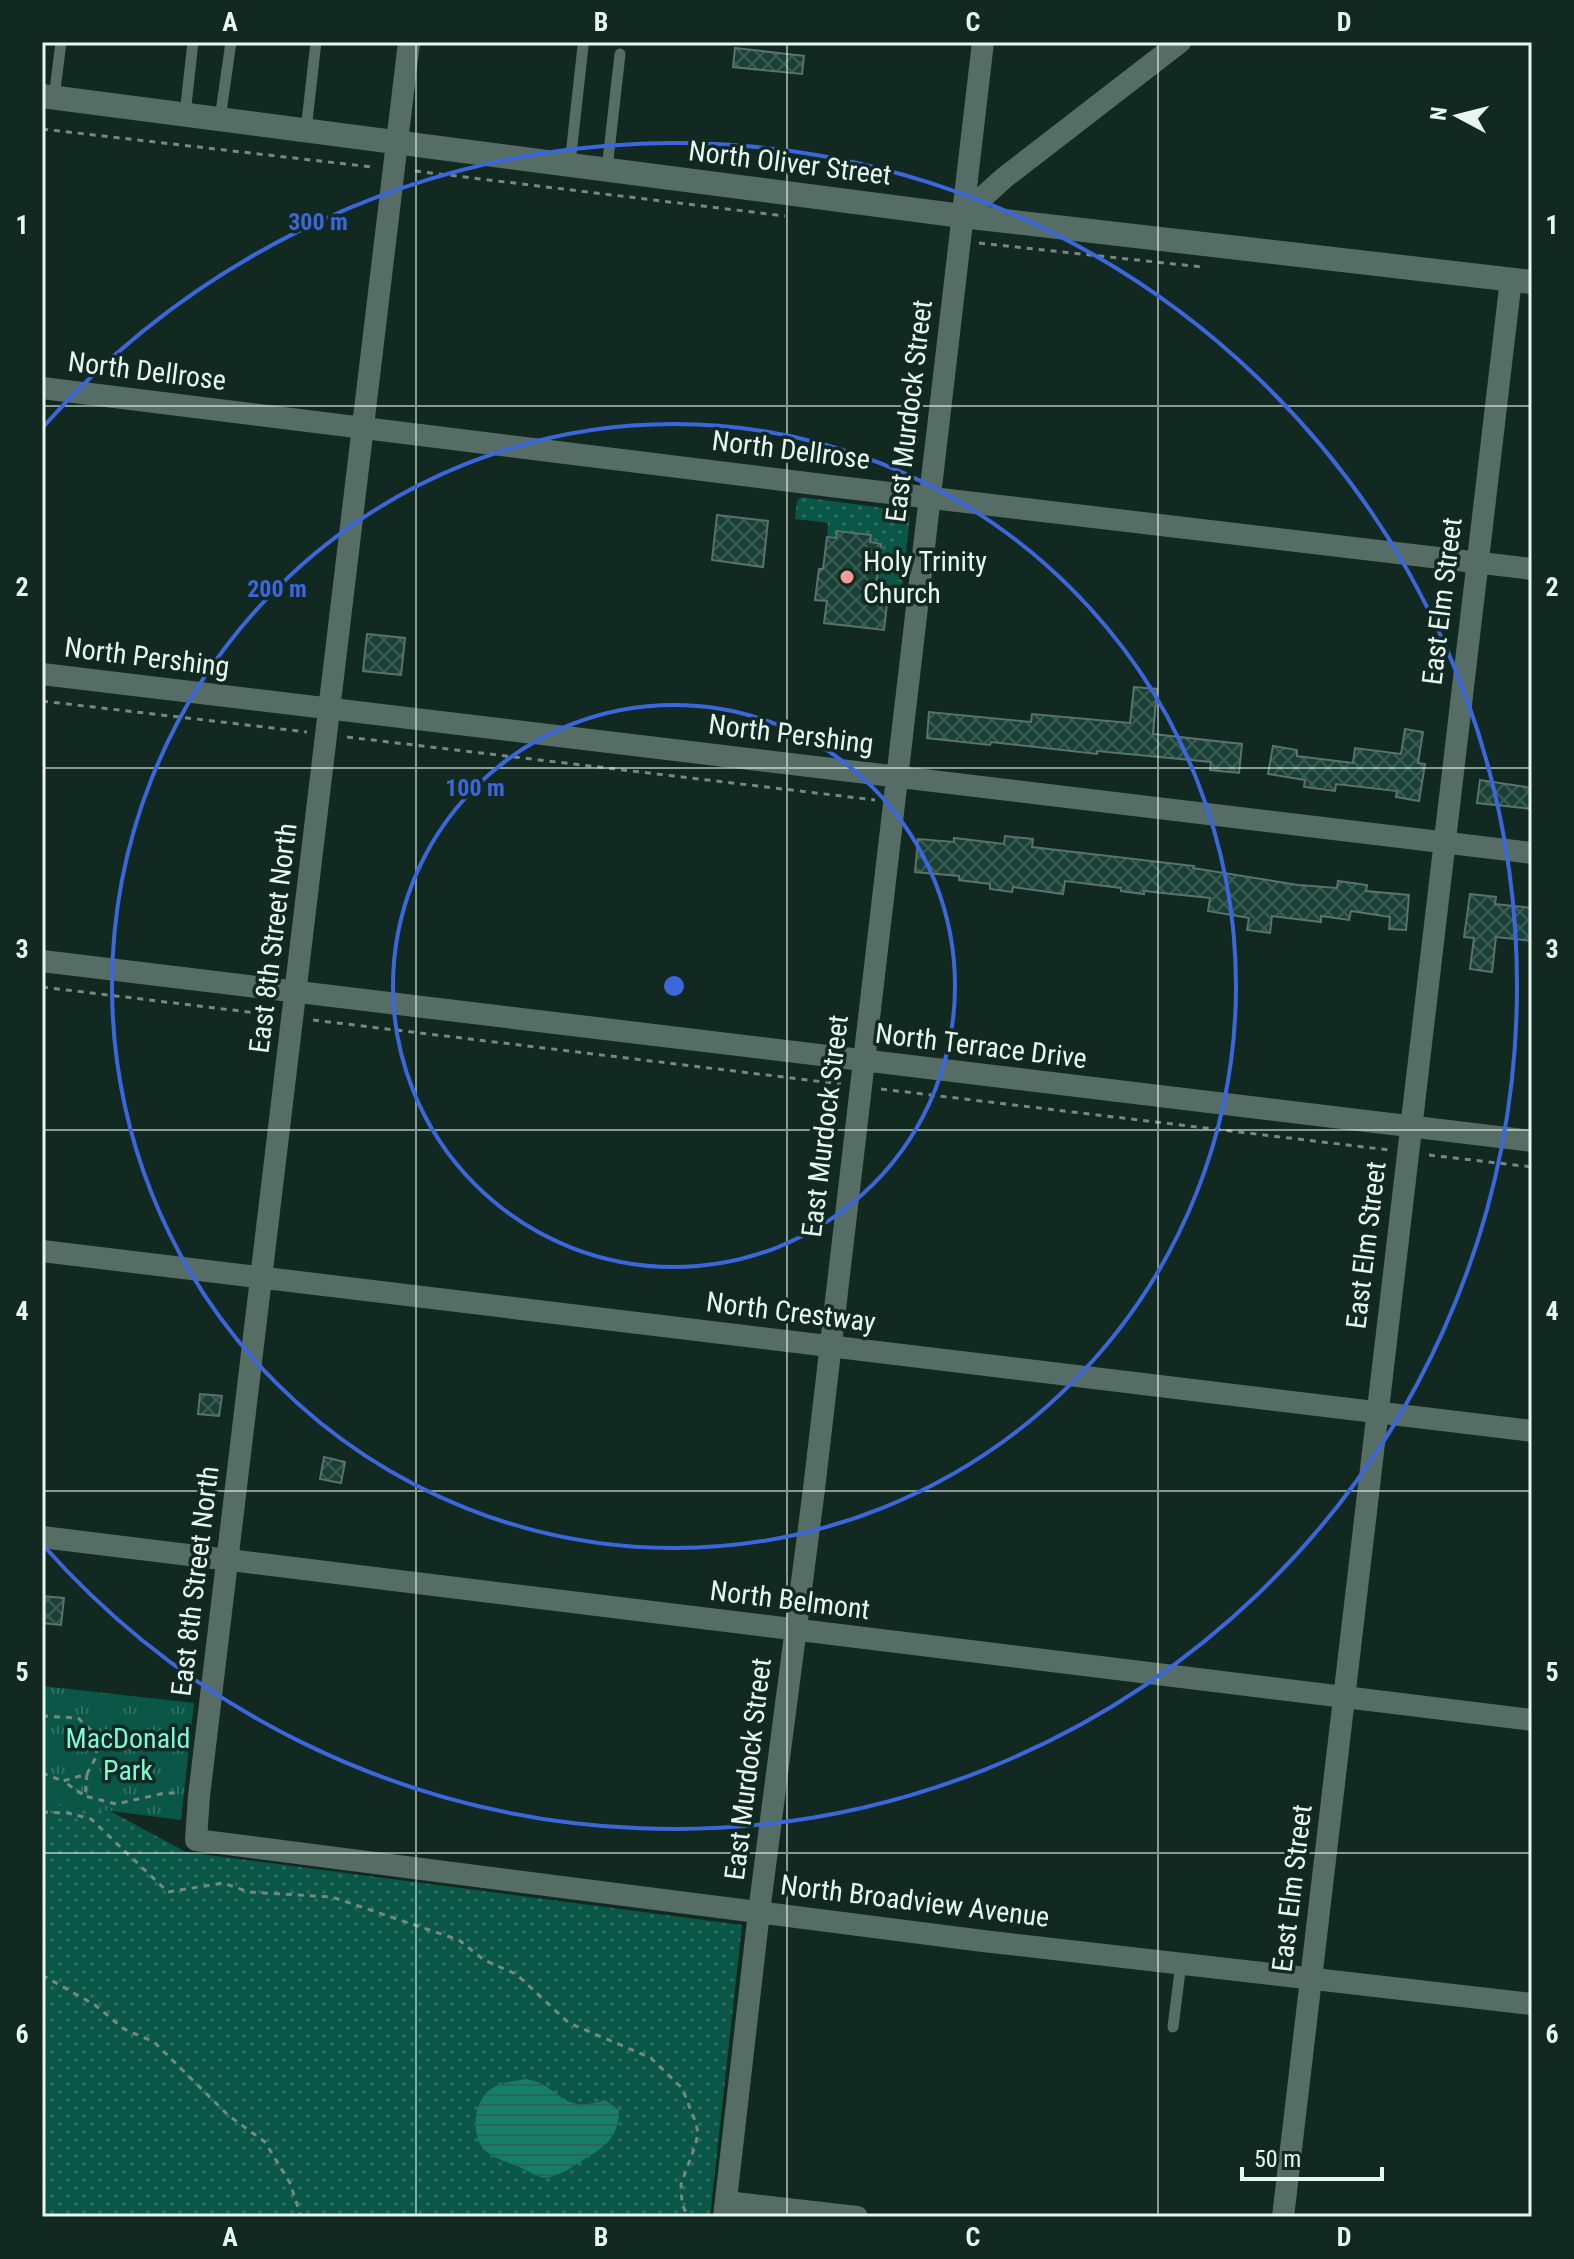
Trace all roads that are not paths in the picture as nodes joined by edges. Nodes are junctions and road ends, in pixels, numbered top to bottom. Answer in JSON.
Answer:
{"nodes":[{"id":1,"x":61,"y":42,"type":"edge"},
{"id":2,"x":193,"y":42,"type":"edge"},
{"id":3,"x":231,"y":42,"type":"edge"},
{"id":4,"x":316,"y":42,"type":"edge"},
{"id":5,"x":409,"y":42,"type":"edge"},
{"id":6,"x":983,"y":42,"type":"edge"},
{"id":7,"x":1180,"y":42,"type":"edge"},
{"id":8,"x":583,"y":46,"type":"dead end"},
{"id":9,"x":620,"y":54,"type":"dead end"},
{"id":10,"x":48,"y":97,"type":"edge"},
{"id":11,"x":185,"y":114,"type":"junction"},
{"id":12,"x":220,"y":119,"type":"junction"},
{"id":13,"x":306,"y":130,"type":"junction"},
{"id":14,"x":397,"y":142,"type":"junction"},
{"id":15,"x":570,"y":164,"type":"junction"},
{"id":16,"x":607,"y":169,"type":"junction"},
{"id":17,"x":966,"y":233,"type":"junction"},
{"id":18,"x":1521,"y":281,"type":"edge"},
{"id":19,"x":42,"y":388,"type":"edge"},
{"id":20,"x":364,"y":428,"type":"junction"},
{"id":21,"x":929,"y":497,"type":"junction"},
{"id":22,"x":1477,"y":562,"type":"junction"},
{"id":23,"x":1532,"y":569,"type":"edge"},
{"id":24,"x":42,"y":674,"type":"edge"},
{"id":25,"x":331,"y":709,"type":"junction"},
{"id":26,"x":896,"y":776,"type":"junction"},
{"id":27,"x":1444,"y":842,"type":"junction"},
{"id":28,"x":1532,"y":853,"type":"edge"},
{"id":29,"x":42,"y":961,"type":"edge"},
{"id":30,"x":296,"y":992,"type":"junction"},
{"id":31,"x":863,"y":1062,"type":"junction"},
{"id":32,"x":1410,"y":1126,"type":"junction"},
{"id":33,"x":1532,"y":1141,"type":"edge"},
{"id":34,"x":42,"y":1251,"type":"edge"},
{"id":35,"x":261,"y":1277,"type":"junction"},
{"id":36,"x":830,"y":1347,"type":"junction"},
{"id":37,"x":1376,"y":1412,"type":"junction"},
{"id":38,"x":1532,"y":1431,"type":"edge"},
{"id":39,"x":42,"y":1537,"type":"edge"},
{"id":40,"x":227,"y":1560,"type":"junction"},
{"id":41,"x":796,"y":1631,"type":"junction"},
{"id":42,"x":1344,"y":1697,"type":"junction"},
{"id":43,"x":1532,"y":1720,"type":"edge"},
{"id":44,"x":196,"y":1840,"type":"joint"},
{"id":45,"x":759,"y":1912,"type":"junction"},
{"id":46,"x":1181,"y":1963,"type":"junction"},
{"id":47,"x":1312,"y":1977,"type":"junction"},
{"id":48,"x":1532,"y":2004,"type":"edge"},
{"id":49,"x":1173,"y":2027,"type":"dead end"},
{"id":50,"x":725,"y":2209,"type":"edge"},
{"id":51,"x":857,"y":2217,"type":"edge"},
{"id":52,"x":1283,"y":2217,"type":"edge"}],
"edges":[{"from":1,"to":10,"type":"lane"},
{"from":2,"to":11,"type":"lane"},
{"from":3,"to":12,"type":"lane"},
{"from":4,"to":13,"type":"lane"},
{"from":5,"to":14,"type":"street","name":"East 8th Street North"},
{"from":6,"to":17,"type":"street","name":"East Murdock Street"},
{"from":7,"to":17,"type":"street"},
{"from":8,"to":15,"type":"lane"},
{"from":9,"to":16,"type":"lane"},
{"from":10,"to":11,"type":"main road","name":"North Oliver Street"},
{"from":11,"to":12,"type":"main road","name":"North Oliver Street"},
{"from":12,"to":13,"type":"main road","name":"North Oliver Street"},
{"from":13,"to":14,"type":"main road","name":"North Oliver Street"},
{"from":14,"to":15,"type":"main road","name":"North Oliver Street"},
{"from":14,"to":20,"type":"street","name":"East 8th Street North"},
{"from":15,"to":16,"type":"main road","name":"North Oliver Street"},
{"from":16,"to":17,"type":"main road","name":"North Oliver Street"},
{"from":17,"to":18,"type":"main road","name":"North Oliver Street"},
{"from":17,"to":21,"type":"street","name":"East Murdock Street"},
{"from":18,"to":22,"type":"street","name":"East Elm Street"},
{"from":19,"to":20,"type":"street","name":"North Dellrose"},
{"from":20,"to":21,"type":"street","name":"North Dellrose"},
{"from":20,"to":25,"type":"street","name":"East 8th Street North"},
{"from":21,"to":22,"type":"street","name":"North Dellrose"},
{"from":21,"to":26,"type":"street","name":"East Murdock Street"},
{"from":22,"to":23,"type":"street","name":"North Dellrose"},
{"from":22,"to":27,"type":"street","name":"East Elm Street"},
{"from":24,"to":25,"type":"street","name":"North Pershing"},
{"from":25,"to":26,"type":"street","name":"North Pershing"},
{"from":25,"to":30,"type":"street","name":"East 8th Street North"},
{"from":26,"to":27,"type":"street","name":"North Pershing"},
{"from":26,"to":31,"type":"street","name":"East Murdock Street"},
{"from":27,"to":28,"type":"street","name":"North Pershing"},
{"from":27,"to":32,"type":"street","name":"East Elm Street"},
{"from":29,"to":30,"type":"street","name":"North Terrace Drive"},
{"from":30,"to":31,"type":"street","name":"North Terrace Drive"},
{"from":30,"to":35,"type":"street","name":"East 8th Street North"},
{"from":31,"to":32,"type":"street","name":"North Terrace Drive"},
{"from":31,"to":36,"type":"street","name":"East Murdock Street"},
{"from":32,"to":33,"type":"street","name":"North Terrace Drive"},
{"from":32,"to":37,"type":"street","name":"East Elm Street"},
{"from":34,"to":35,"type":"street","name":"North Crestway"},
{"from":35,"to":36,"type":"street","name":"North Crestway"},
{"from":35,"to":40,"type":"street","name":"East 8th Street North"},
{"from":36,"to":37,"type":"street","name":"North Crestway"},
{"from":36,"to":41,"type":"street","name":"East Murdock Street"},
{"from":37,"to":38,"type":"street","name":"North Crestway"},
{"from":37,"to":42,"type":"street","name":"East Elm Street"},
{"from":39,"to":40,"type":"street","name":"North Belmont"},
{"from":40,"to":41,"type":"street","name":"North Belmont"},
{"from":40,"to":44,"type":"street","name":"East 8th Street North"},
{"from":41,"to":42,"type":"street","name":"North Belmont"},
{"from":41,"to":45,"type":"street","name":"East Murdock Street"},
{"from":42,"to":43,"type":"street","name":"North Belmont"},
{"from":42,"to":47,"type":"street","name":"East Elm Street"},
{"from":44,"to":45,"type":"street","name":"North Broadview Avenue"},
{"from":45,"to":46,"type":"street","name":"North Broadview Avenue"},
{"from":45,"to":50,"type":"street","name":"East Murdock Street"},
{"from":46,"to":47,"type":"street","name":"North Broadview Avenue"},
{"from":46,"to":49,"type":"lane"},
{"from":47,"to":48,"type":"street","name":"North Broadview Avenue"},
{"from":47,"to":52,"type":"street","name":"East Elm Street"},
{"from":50,"to":51,"type":"street"}]}
